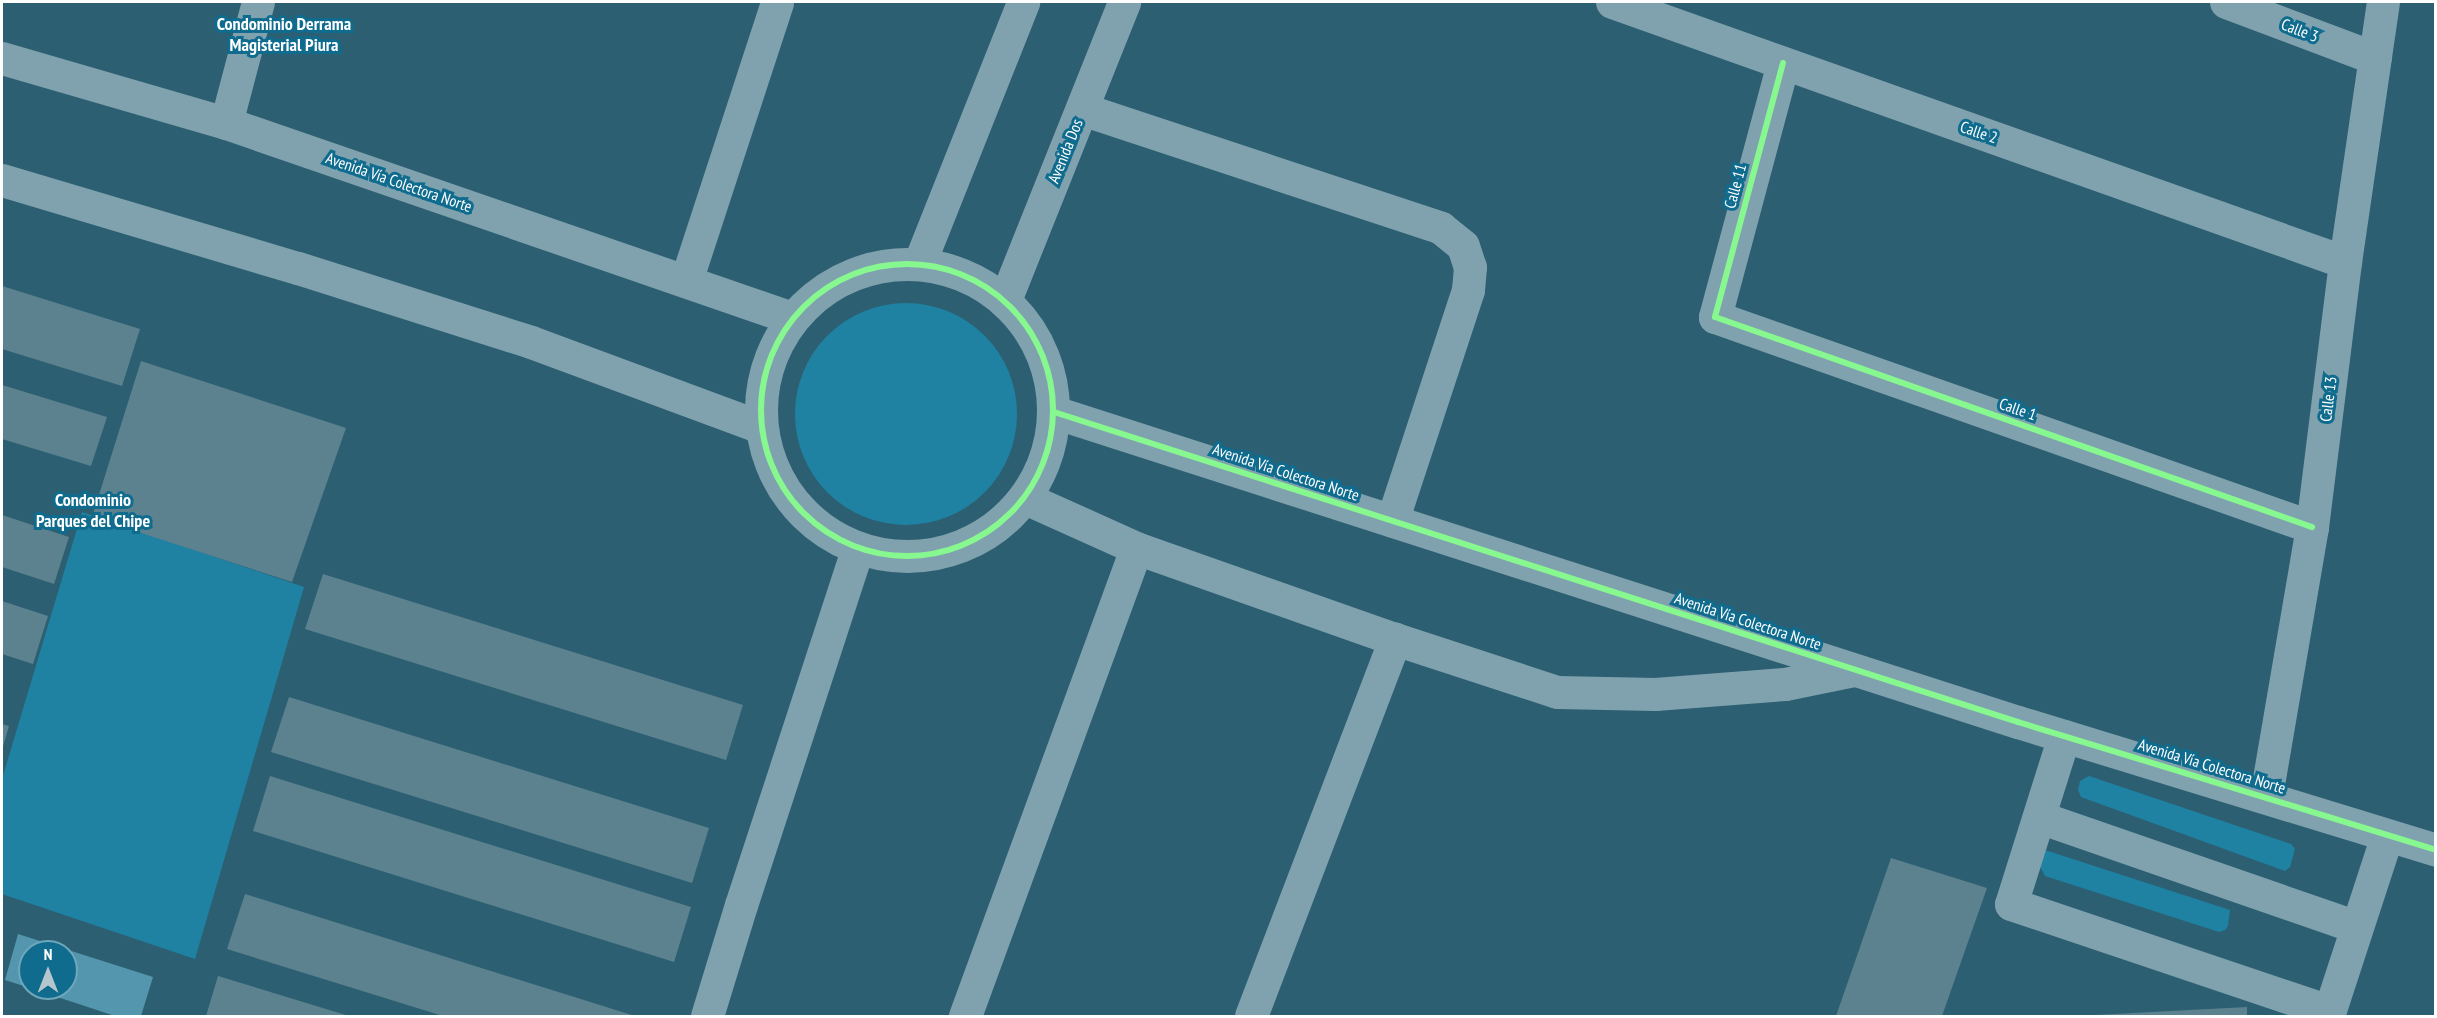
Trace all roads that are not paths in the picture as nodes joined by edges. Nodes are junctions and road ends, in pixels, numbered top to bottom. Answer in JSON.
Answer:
{"nodes":[{"id":1,"x":258,"y":2,"type":"edge"},
{"id":2,"x":777,"y":2,"type":"edge"},
{"id":3,"x":1023,"y":2,"type":"edge"},
{"id":4,"x":1124,"y":2,"type":"edge"},
{"id":5,"x":1612,"y":2,"type":"edge"},
{"id":6,"x":2226,"y":2,"type":"edge"},
{"id":7,"x":2383,"y":2,"type":"edge"},
{"id":8,"x":2,"y":58,"type":"edge"},
{"id":9,"x":2375,"y":58,"type":"junction"},
{"id":10,"x":1783,"y":63,"type":"junction"},
{"id":11,"x":1082,"y":109,"type":"junction"},
{"id":12,"x":226,"y":123,"type":"junction"},
{"id":13,"x":2,"y":180,"type":"edge"},
{"id":14,"x":2345,"y":262,"type":"junction"},
{"id":15,"x":919,"y":264,"type":"junction"},
{"id":16,"x":686,"y":281,"type":"junction"},
{"id":17,"x":1005,"y":300,"type":"junction"},
{"id":18,"x":1715,"y":317,"type":"joint"},
{"id":19,"x":792,"y":318,"type":"junction"},
{"id":20,"x":1054,"y":412,"type":"junction"},
{"id":21,"x":761,"y":427,"type":"junction"},
{"id":22,"x":1025,"y":498,"type":"junction"},
{"id":23,"x":1392,"y":520,"type":"junction"},
{"id":24,"x":2312,"y":527,"type":"junction"},
{"id":25,"x":858,"y":548,"type":"junction"},
{"id":26,"x":1136,"y":548,"type":"junction"},
{"id":27,"x":1395,"y":639,"type":"junction"},
{"id":28,"x":1855,"y":670,"type":"junction"},
{"id":29,"x":2064,"y":736,"type":"junction"},
{"id":30,"x":2266,"y":796,"type":"junction"},
{"id":31,"x":2039,"y":817,"type":"junction"},
{"id":32,"x":2387,"y":835,"type":"junction"},
{"id":33,"x":2436,"y":850,"type":"edge"},
{"id":34,"x":2357,"y":927,"type":"junction"},
{"id":35,"x":2328,"y":1014,"type":"edge"},
{"id":36,"x":707,"y":1017,"type":"edge"},
{"id":37,"x":965,"y":1017,"type":"edge"},
{"id":38,"x":1251,"y":1017,"type":"edge"}],
"edges":[{"from":1,"to":12,"type":"street"},
{"from":2,"to":16,"type":"street"},
{"from":3,"to":15,"type":"street"},
{"from":4,"to":11,"type":"street","name":"Avenida Dos"},
{"from":5,"to":10,"type":"street","name":"Calle 2"},
{"from":6,"to":9,"type":"street","name":"Calle 3"},
{"from":7,"to":9,"type":"street","name":"Calle 13"},
{"from":8,"to":12,"type":"street","name":"Avenida Vía Colectora Norte"},
{"from":9,"to":14,"type":"street","name":"Calle 13"},
{"from":10,"to":14,"type":"street","name":"Calle 2"},
{"from":10,"to":18,"type":"street","name":"Calle 11"},
{"from":11,"to":17,"type":"street","name":"Avenida Dos"},
{"from":11,"to":23,"type":"street"},
{"from":12,"to":16,"type":"street","name":"Avenida Vía Colectora Norte"},
{"from":13,"to":21,"type":"street"},
{"from":14,"to":24,"type":"street","name":"Calle 13"},
{"from":15,"to":17,"type":"street"},
{"from":15,"to":19,"type":"street"},
{"from":16,"to":19,"type":"street","name":"Avenida Vía Colectora Norte"},
{"from":17,"to":20,"type":"street"},
{"from":18,"to":24,"type":"street","name":"Calle 1"},
{"from":19,"to":21,"type":"street"},
{"from":20,"to":22,"type":"street"},
{"from":20,"to":23,"type":"street","name":"Avenida Vía Colectora Norte"},
{"from":21,"to":25,"type":"street"},
{"from":22,"to":25,"type":"street"},
{"from":22,"to":26,"type":"street"},
{"from":23,"to":28,"type":"street","name":"Avenida Vía Colectora Norte"},
{"from":24,"to":30,"type":"street","name":"Calle 13"},
{"from":25,"to":36,"type":"street"},
{"from":26,"to":27,"type":"street"},
{"from":26,"to":37,"type":"street"},
{"from":27,"to":28,"type":"street"},
{"from":27,"to":38,"type":"street"},
{"from":28,"to":29,"type":"street","name":"Avenida Vía Colectora Norte"},
{"from":29,"to":30,"type":"street","name":"Avenida Vía Colectora Norte"},
{"from":29,"to":31,"type":"street"},
{"from":30,"to":32,"type":"street","name":"Avenida Vía Colectora Norte"},
{"from":31,"to":34,"type":"street"},
{"from":31,"to":35,"type":"street"},
{"from":32,"to":33,"type":"street","name":"Avenida Vía Colectora Norte"},
{"from":32,"to":34,"type":"street"},
{"from":34,"to":35,"type":"street"}]}
